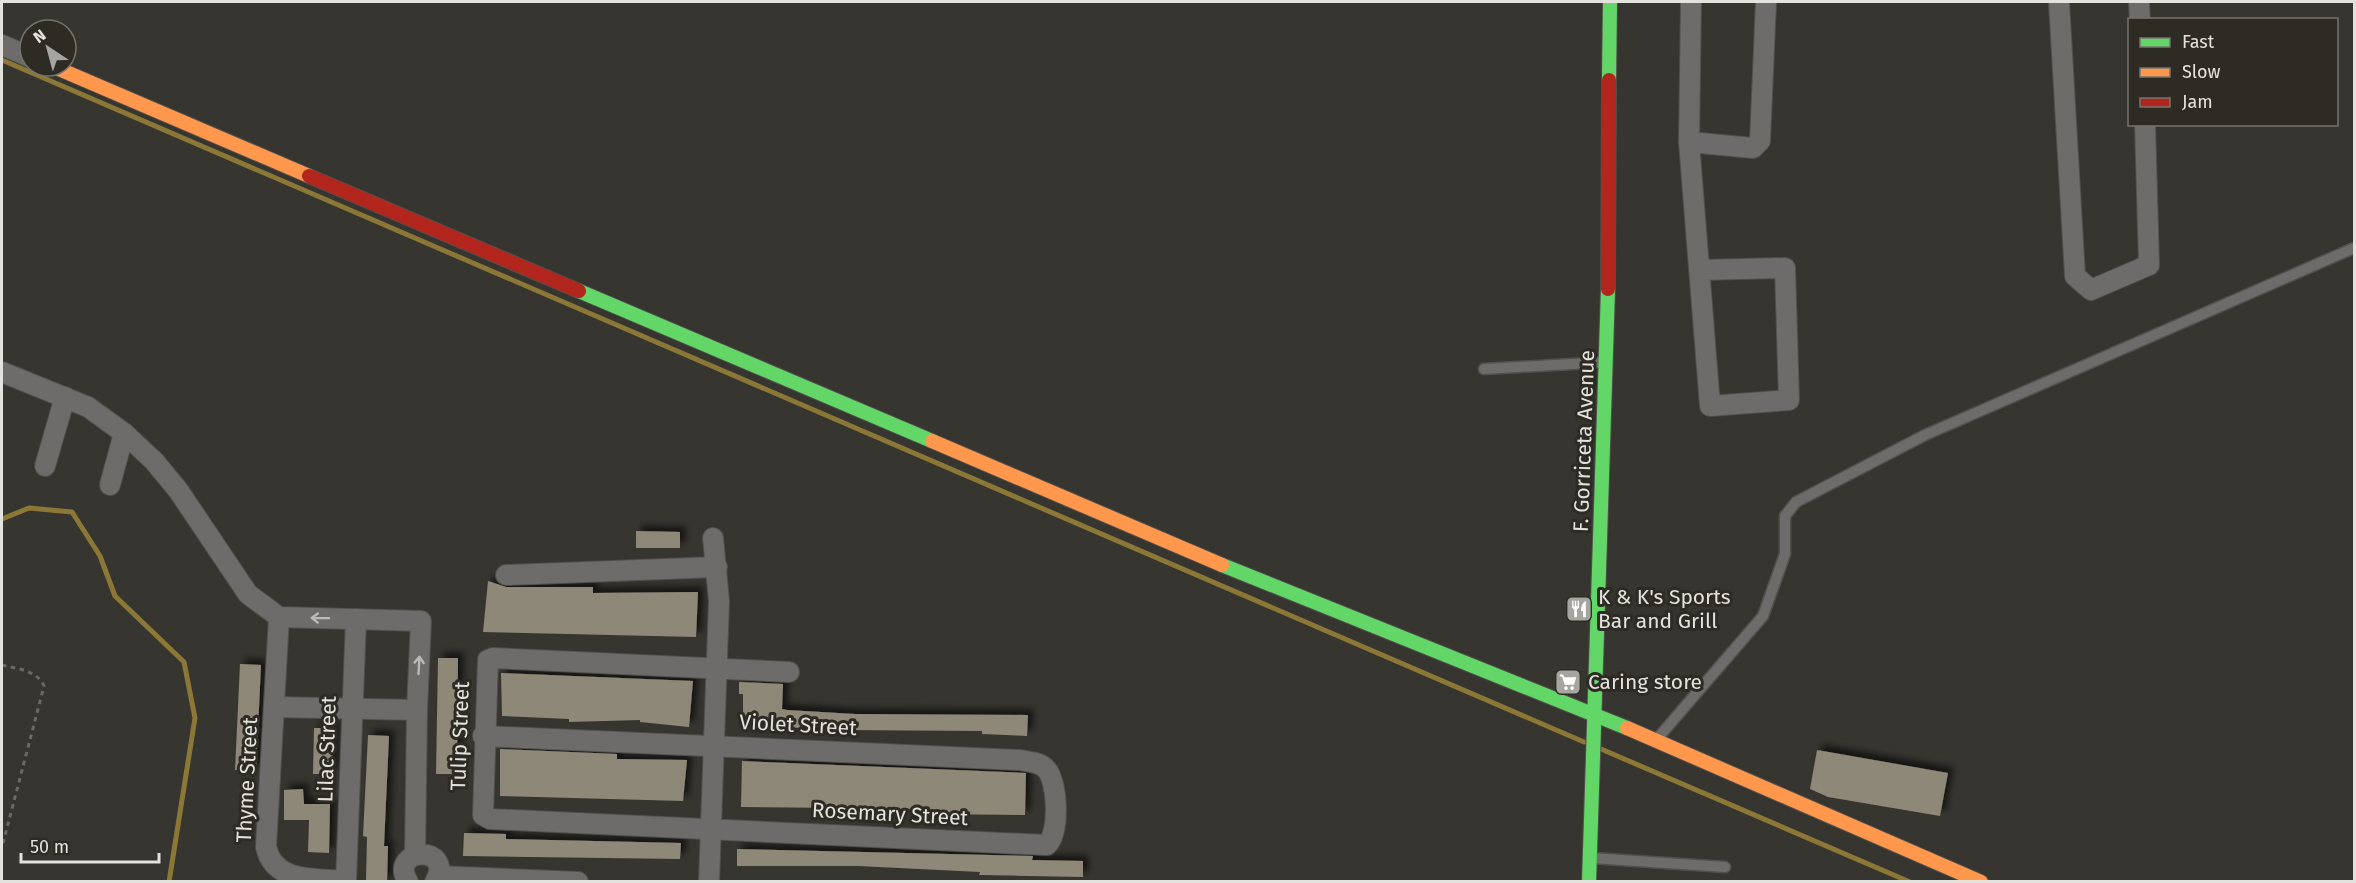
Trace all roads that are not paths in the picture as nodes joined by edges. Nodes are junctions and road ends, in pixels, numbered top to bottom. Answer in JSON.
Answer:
{"nodes":[{"id":1,"x":1610,"y":2,"type":"edge"},
{"id":2,"x":1691,"y":2,"type":"edge"},
{"id":3,"x":1766,"y":2,"type":"edge"},
{"id":4,"x":2059,"y":2,"type":"edge"},
{"id":5,"x":2139,"y":2,"type":"edge"},
{"id":6,"x":2140,"y":18,"type":"edge"},
{"id":7,"x":2,"y":45,"type":"edge"},
{"id":8,"x":18,"y":52,"type":"edge"},
{"id":9,"x":78,"y":77,"type":"edge"},
{"id":10,"x":2145,"y":126,"type":"edge"},
{"id":11,"x":1689,"y":142,"type":"junction"},
{"id":12,"x":2355,"y":248,"type":"edge"},
{"id":13,"x":1701,"y":270,"type":"junction"},
{"id":14,"x":1607,"y":362,"type":"junction"},
{"id":15,"x":1484,"y":369,"type":"dead end"},
{"id":16,"x":2,"y":372,"type":"edge"},
{"id":17,"x":65,"y":397,"type":"junction"},
{"id":18,"x":124,"y":433,"type":"junction"},
{"id":19,"x":45,"y":466,"type":"dead end"},
{"id":20,"x":110,"y":485,"type":"dead end"},
{"id":21,"x":712,"y":538,"type":"dead end"},
{"id":22,"x":717,"y":567,"type":"junction"},
{"id":23,"x":506,"y":575,"type":"dead end"},
{"id":24,"x":279,"y":617,"type":"junction"},
{"id":25,"x":356,"y":619,"type":"junction"},
{"id":26,"x":716,"y":669,"type":"junction"},
{"id":27,"x":789,"y":672,"type":"dead end"},
{"id":28,"x":275,"y":707,"type":"junction"},
{"id":29,"x":353,"y":709,"type":"junction"},
{"id":30,"x":417,"y":710,"type":"junction"},
{"id":31,"x":1595,"y":714,"type":"junction"},
{"id":32,"x":483,"y":735,"type":"junction"},
{"id":33,"x":1657,"y":740,"type":"junction"},
{"id":34,"x":714,"y":745,"type":"junction"},
{"id":35,"x":1056,"y":828,"type":"joint"},
{"id":36,"x":711,"y":830,"type":"junction"},
{"id":37,"x":415,"y":855,"type":"junction"},
{"id":38,"x":1588,"y":858,"type":"junction"},
{"id":39,"x":1725,"y":867,"type":"dead end"},
{"id":40,"x":437,"y":879,"type":"edge"},
{"id":41,"x":346,"y":881,"type":"edge"},
{"id":42,"x":408,"y":882,"type":"edge"},
{"id":43,"x":578,"y":882,"type":"edge"},
{"id":44,"x":709,"y":882,"type":"edge"},
{"id":45,"x":1589,"y":882,"type":"edge"},
{"id":46,"x":1981,"y":882,"type":"edge"}],
"edges":[{"from":1,"to":14,"type":"street","name":"F. Gorriceta Avenue"},
{"from":2,"to":11,"type":"street"},
{"from":3,"to":11,"type":"street"},
{"from":4,"to":10,"type":"street"},
{"from":5,"to":6,"type":"street"},
{"from":7,"to":8,"type":"street"},
{"from":9,"to":31,"type":"street"},
{"from":11,"to":13,"type":"street"},
{"from":12,"to":33,"type":"lane"},
{"from":13,"to":13,"type":"street"},
{"from":14,"to":15,"type":"lane"},
{"from":14,"to":31,"type":"street","name":"F. Gorriceta Avenue"},
{"from":16,"to":17,"type":"street"},
{"from":17,"to":18,"type":"street"},
{"from":17,"to":19,"type":"street"},
{"from":18,"to":20,"type":"street"},
{"from":18,"to":24,"type":"street"},
{"from":21,"to":22,"type":"street"},
{"from":22,"to":23,"type":"street"},
{"from":22,"to":26,"type":"street"},
{"from":25,"to":24,"type":"street","one_way":true},
{"from":24,"to":28,"type":"street","name":"Thyme Street"},
{"from":25,"to":29,"type":"street","name":"Lilac Street"},
{"from":30,"to":25,"type":"street","one_way":true},
{"from":26,"to":27,"type":"street","name":"Tulip Street"},
{"from":26,"to":32,"type":"street","name":"Tulip Street"},
{"from":26,"to":34,"type":"street"},
{"from":28,"to":29,"type":"street"},
{"from":28,"to":41,"type":"street","name":"Thyme Street"},
{"from":29,"to":30,"type":"street"},
{"from":29,"to":41,"type":"street","name":"Lilac Street"},
{"from":30,"to":37,"type":"street"},
{"from":31,"to":33,"type":"street"},
{"from":31,"to":38,"type":"street","name":"F. Gorriceta Avenue"},
{"from":32,"to":34,"type":"street","name":"Violet Street"},
{"from":32,"to":36,"type":"street","name":"Tulip Street"},
{"from":33,"to":46,"type":"street"},
{"from":34,"to":35,"type":"street","name":"Violet Street"},
{"from":34,"to":36,"type":"street"},
{"from":35,"to":36,"type":"street","name":"Rosemary Street"},
{"from":36,"to":44,"type":"street"},
{"from":37,"to":40,"type":"street"},
{"from":37,"to":42,"type":"street"},
{"from":38,"to":39,"type":"lane"},
{"from":38,"to":45,"type":"street","name":"F. Gorriceta Avenue"},
{"from":40,"to":43,"type":"street"}]}
